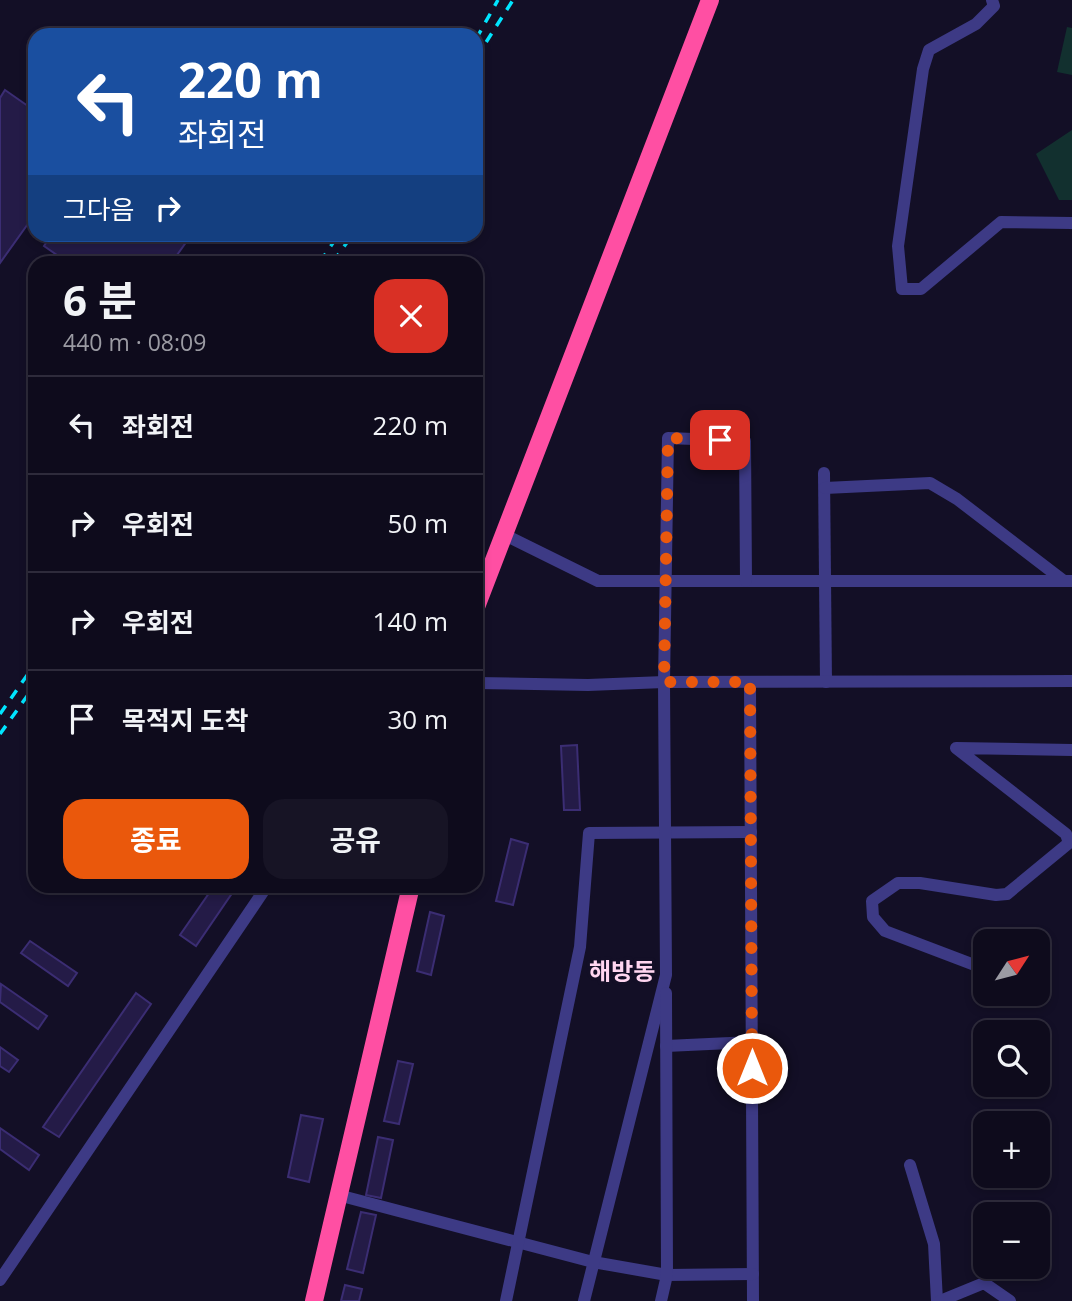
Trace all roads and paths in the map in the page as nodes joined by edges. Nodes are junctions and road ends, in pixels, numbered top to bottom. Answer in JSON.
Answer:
{"nodes":[{"id":1,"x":710,"y":0,"type":"edge"},
{"id":2,"x":992,"y":0,"type":"edge"},
{"id":3,"x":1072,"y":223,"type":"edge"},
{"id":4,"x":824,"y":472,"type":"dead end"},
{"id":5,"x":825,"y":488,"type":"junction"},
{"id":6,"x":505,"y":535,"type":"junction"},
{"id":7,"x":666,"y":581,"type":"junction"},
{"id":8,"x":746,"y":581,"type":"junction"},
{"id":9,"x":825,"y":581,"type":"junction"},
{"id":10,"x":1068,"y":581,"type":"edge"},
{"id":11,"x":483,"y":590,"type":"edge"},
{"id":12,"x":1072,"y":681,"type":"edge"},
{"id":13,"x":483,"y":682,"type":"edge"},
{"id":14,"x":664,"y":682,"type":"junction"},
{"id":15,"x":750,"y":682,"type":"junction"},
{"id":16,"x":826,"y":682,"type":"junction"},
{"id":17,"x":1072,"y":750,"type":"edge"},
{"id":18,"x":665,"y":832,"type":"junction"},
{"id":19,"x":751,"y":832,"type":"junction"},
{"id":20,"x":262,"y":893,"type":"edge"},
{"id":21,"x":409,"y":893,"type":"edge"},
{"id":22,"x":973,"y":964,"type":"edge"},
{"id":23,"x":666,"y":975,"type":"junction"},
{"id":24,"x":752,"y":1042,"type":"junction"},
{"id":25,"x":666,"y":1046,"type":"junction"},
{"id":26,"x":910,"y":1165,"type":"dead end"},
{"id":27,"x":338,"y":1195,"type":"junction"},
{"id":28,"x":520,"y":1242,"type":"junction"},
{"id":29,"x":593,"y":1262,"type":"junction"},
{"id":30,"x":753,"y":1274,"type":"junction"},
{"id":31,"x":667,"y":1275,"type":"junction"},
{"id":32,"x":0,"y":1280,"type":"edge"},
{"id":33,"x":314,"y":1301,"type":"edge"},
{"id":34,"x":506,"y":1301,"type":"edge"},
{"id":35,"x":584,"y":1301,"type":"edge"},
{"id":36,"x":661,"y":1301,"type":"edge"},
{"id":37,"x":753,"y":1301,"type":"edge"},
{"id":38,"x":938,"y":1301,"type":"edge"},
{"id":39,"x":1010,"y":1301,"type":"edge"}],
"edges":[{"from":1,"to":6,"type":"highway"},
{"from":2,"to":3,"type":"street"},
{"from":4,"to":5,"type":"street"},
{"from":5,"to":9,"type":"street"},
{"from":5,"to":10,"type":"street"},
{"from":6,"to":7,"type":"street"},
{"from":6,"to":11,"type":"highway"},
{"from":7,"to":8,"type":"street"},
{"from":7,"to":8,"type":"street"},
{"from":7,"to":14,"type":"street"},
{"from":8,"to":9,"type":"street"},
{"from":9,"to":10,"type":"street"},
{"from":9,"to":16,"type":"street"},
{"from":12,"to":16,"type":"street"},
{"from":13,"to":14,"type":"street"},
{"from":14,"to":15,"type":"street"},
{"from":14,"to":18,"type":"street"},
{"from":15,"to":16,"type":"street"},
{"from":15,"to":19,"type":"street"},
{"from":17,"to":22,"type":"street"},
{"from":18,"to":19,"type":"street"},
{"from":18,"to":23,"type":"street"},
{"from":18,"to":28,"type":"street"},
{"from":19,"to":24,"type":"street"},
{"from":20,"to":32,"type":"street"},
{"from":21,"to":27,"type":"highway"},
{"from":23,"to":25,"type":"street"},
{"from":23,"to":29,"type":"street"},
{"from":24,"to":25,"type":"street"},
{"from":24,"to":30,"type":"street"},
{"from":25,"to":31,"type":"street"},
{"from":26,"to":38,"type":"street"},
{"from":27,"to":28,"type":"street"},
{"from":27,"to":33,"type":"highway"},
{"from":28,"to":29,"type":"street"},
{"from":28,"to":34,"type":"street"},
{"from":29,"to":31,"type":"street"},
{"from":29,"to":35,"type":"street"},
{"from":30,"to":31,"type":"street"},
{"from":30,"to":37,"type":"street"},
{"from":31,"to":36,"type":"street"},
{"from":38,"to":39,"type":"street"}]}
